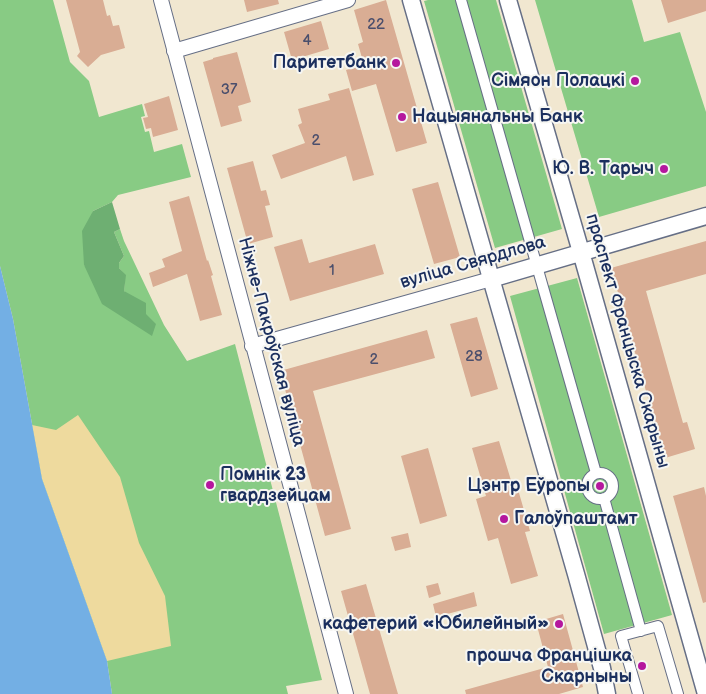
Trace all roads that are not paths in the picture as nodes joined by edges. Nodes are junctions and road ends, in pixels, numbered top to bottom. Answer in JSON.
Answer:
{"nodes":[{"id":1,"x":161,"y":0,"type":"edge"},
{"id":2,"x":348,"y":0,"type":"edge"},
{"id":3,"x":412,"y":0,"type":"edge"},
{"id":4,"x":460,"y":0,"type":"edge"},
{"id":5,"x":508,"y":0,"type":"edge"},
{"id":6,"x":174,"y":51,"type":"junction"},
{"id":7,"x":706,"y":216,"type":"edge"},
{"id":8,"x":581,"y":252,"type":"junction"},
{"id":9,"x":536,"y":265,"type":"junction"},
{"id":10,"x":491,"y":279,"type":"junction"},
{"id":11,"x":252,"y":346,"type":"junction"},
{"id":12,"x":596,"y":473,"type":"junction"},
{"id":13,"x":604,"y":498,"type":"junction"},
{"id":14,"x":641,"y":631,"type":"junction"},
{"id":15,"x":346,"y":694,"type":"edge"},
{"id":16,"x":607,"y":694,"type":"edge"},
{"id":17,"x":638,"y":694,"type":"edge"},
{"id":18,"x":678,"y":694,"type":"edge"},
{"id":19,"x":706,"y":694,"type":"edge"}],
"edges":[{"from":1,"to":6,"type":"street","name":"Ніжне-Пакроўская вуліца"},
{"from":2,"to":6,"type":"street"},
{"from":3,"to":10,"type":"street"},
{"from":4,"to":9,"type":"street"},
{"from":5,"to":8,"type":"street","name":"праспект Францыска Скарыны"},
{"from":6,"to":11,"type":"street","name":"Ніжне-Пакроўская вуліца"},
{"from":7,"to":8,"type":"street","name":"вуліца Свярдлова"},
{"from":8,"to":9,"type":"street","name":"вуліца Свярдлова"},
{"from":8,"to":19,"type":"street","name":"праспект Францыска Скарыны"},
{"from":9,"to":10,"type":"street","name":"вуліца Свярдлова"},
{"from":9,"to":12,"type":"street"},
{"from":10,"to":11,"type":"street","name":"вуліца Свярдлова"},
{"from":10,"to":16,"type":"street"},
{"from":11,"to":15,"type":"street","name":"Ніжне-Пакроўская вуліца"},
{"from":12,"to":13,"type":"street"},
{"from":12,"to":13,"type":"street"},
{"from":13,"to":14,"type":"street"},
{"from":14,"to":17,"type":"street"},
{"from":14,"to":18,"type":"street"}]}
